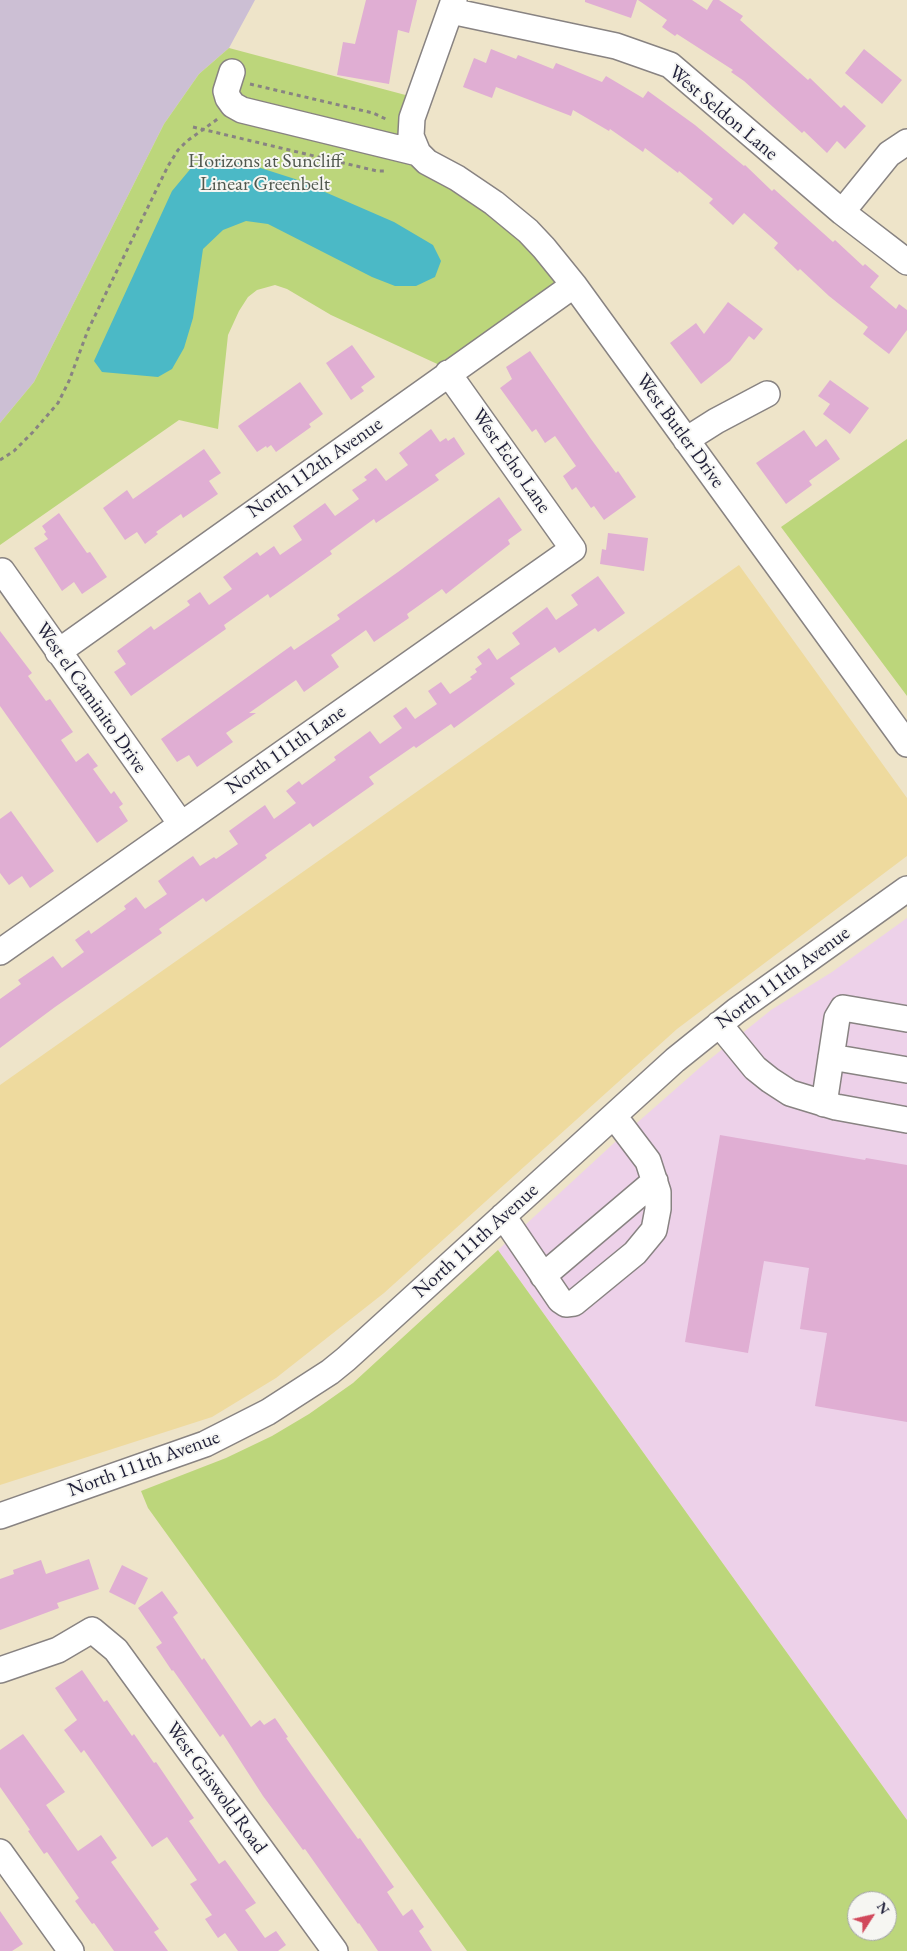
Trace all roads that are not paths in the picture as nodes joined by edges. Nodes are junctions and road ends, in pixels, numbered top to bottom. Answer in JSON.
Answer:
{"nodes":[{"id":1,"x":452,"y":5,"type":"edge"},
{"id":2,"x":231,"y":76,"type":"road end"},
{"id":3,"x":907,"y":142,"type":"edge"},
{"id":4,"x":418,"y":153,"type":"junction"},
{"id":5,"x":842,"y":212,"type":"junction"},
{"id":6,"x":907,"y":262,"type":"edge"},
{"id":7,"x":574,"y":285,"type":"junction"},
{"id":8,"x":448,"y":373,"type":"junction"},
{"id":9,"x":767,"y":394,"type":"dead end"},
{"id":10,"x":686,"y":440,"type":"junction"},
{"id":11,"x":573,"y":549,"type":"joint"},
{"id":12,"x":1,"y":572,"type":"edge"},
{"id":13,"x":58,"y":652,"type":"junction"},
{"id":14,"x":907,"y":744,"type":"edge"},
{"id":15,"x":181,"y":824,"type":"junction"},
{"id":16,"x":907,"y":889,"type":"edge"},
{"id":17,"x":3,"y":945,"type":"edge"},
{"id":18,"x":907,"y":1019,"type":"edge"},
{"id":19,"x":719,"y":1024,"type":"junction"},
{"id":20,"x":831,"y":1057,"type":"junction"},
{"id":21,"x":907,"y":1070,"type":"edge"},
{"id":22,"x":824,"y":1104,"type":"junction"},
{"id":23,"x":614,"y":1116,"type":"junction"},
{"id":24,"x":907,"y":1120,"type":"edge"},
{"id":25,"x":655,"y":1181,"type":"junction"},
{"id":26,"x":503,"y":1216,"type":"junction"},
{"id":27,"x":543,"y":1276,"type":"junction"},
{"id":28,"x":0,"y":1516,"type":"edge"},
{"id":29,"x":0,"y":1670,"type":"edge"},
{"id":30,"x":0,"y":1852,"type":"edge"},
{"id":31,"x":71,"y":1951,"type":"edge"},
{"id":32,"x":335,"y":1951,"type":"edge"}],
"edges":[{"from":1,"to":4,"type":"street"},
{"from":1,"to":5,"type":"street","name":"West Seldon Lane"},
{"from":2,"to":4,"type":"street"},
{"from":3,"to":5,"type":"street"},
{"from":4,"to":7,"type":"street","name":"West Butler Drive"},
{"from":5,"to":6,"type":"street","name":"West Seldon Lane"},
{"from":7,"to":8,"type":"street","name":"North 112th Avenue"},
{"from":7,"to":10,"type":"street","name":"West Butler Drive"},
{"from":8,"to":11,"type":"street","name":"West Echo Lane"},
{"from":8,"to":13,"type":"street","name":"North 112th Avenue"},
{"from":9,"to":10,"type":"street"},
{"from":10,"to":14,"type":"street","name":"West Butler Drive"},
{"from":11,"to":15,"type":"street","name":"North 111th Lane"},
{"from":12,"to":13,"type":"street","name":"West el Caminito Drive"},
{"from":13,"to":15,"type":"street","name":"West el Caminito Drive"},
{"from":15,"to":17,"type":"street","name":"North 111th Lane"},
{"from":16,"to":19,"type":"street","name":"North 111th Avenue"},
{"from":18,"to":20,"type":"street"},
{"from":19,"to":22,"type":"street"},
{"from":19,"to":23,"type":"street","name":"North 111th Avenue"},
{"from":20,"to":21,"type":"street"},
{"from":20,"to":22,"type":"street"},
{"from":22,"to":24,"type":"street"},
{"from":23,"to":25,"type":"street"},
{"from":23,"to":26,"type":"street","name":"North 111th Avenue"},
{"from":25,"to":27,"type":"street"},
{"from":25,"to":27,"type":"street"},
{"from":26,"to":27,"type":"street"},
{"from":26,"to":28,"type":"street","name":"North 111th Avenue"},
{"from":29,"to":32,"type":"street","name":"West Griswold Road"},
{"from":30,"to":31,"type":"street"}]}
